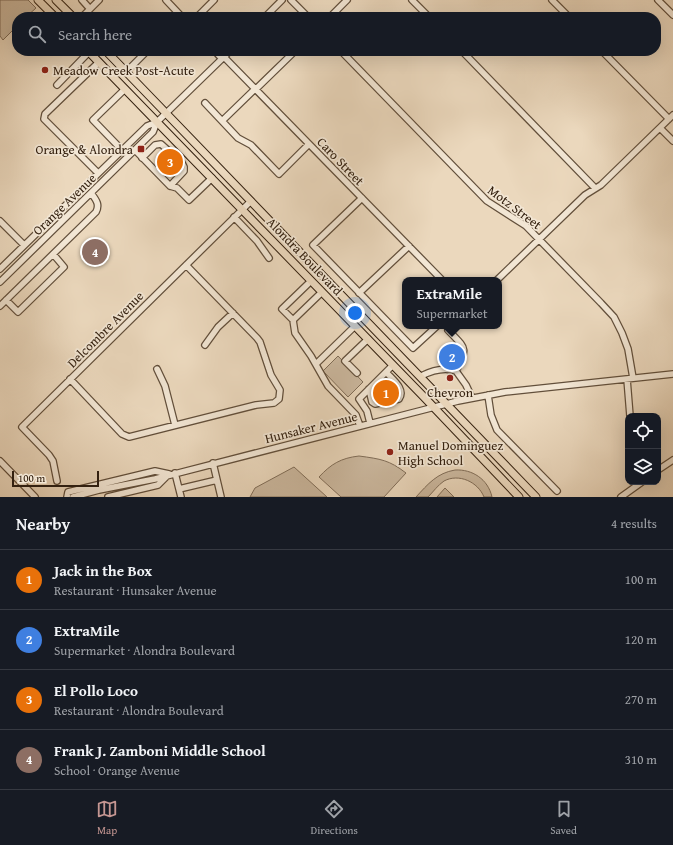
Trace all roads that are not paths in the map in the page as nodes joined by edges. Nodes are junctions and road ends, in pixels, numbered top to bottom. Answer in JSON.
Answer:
{"nodes":[{"id":1,"x":38,"y":0,"type":"edge"},
{"id":2,"x":56,"y":0,"type":"edge"},
{"id":3,"x":82,"y":0,"type":"edge"},
{"id":4,"x":99,"y":0,"type":"edge"},
{"id":5,"x":166,"y":0,"type":"edge"},
{"id":6,"x":214,"y":0,"type":"edge"},
{"id":7,"x":291,"y":0,"type":"edge"},
{"id":8,"x":347,"y":0,"type":"edge"},
{"id":9,"x":412,"y":0,"type":"edge"},
{"id":10,"x":552,"y":0,"type":"edge"},
{"id":11,"x":658,"y":0,"type":"edge"},
{"id":12,"x":280,"y":1,"type":"edge"},
{"id":13,"x":90,"y":9,"type":"junction"},
{"id":14,"x":50,"y":12,"type":"edge"},
{"id":15,"x":68,"y":12,"type":"edge"},
{"id":16,"x":87,"y":12,"type":"edge"},
{"id":17,"x":177,"y":12,"type":"edge"},
{"id":18,"x":201,"y":12,"type":"edge"},
{"id":19,"x":270,"y":12,"type":"edge"},
{"id":20,"x":303,"y":12,"type":"edge"},
{"id":21,"x":335,"y":12,"type":"edge"},
{"id":22,"x":424,"y":12,"type":"edge"},
{"id":23,"x":564,"y":12,"type":"edge"},
{"id":24,"x":673,"y":15,"type":"edge"},
{"id":25,"x":85,"y":56,"type":"edge"},
{"id":26,"x":93,"y":56,"type":"edge"},
{"id":27,"x":111,"y":56,"type":"edge"},
{"id":28,"x":142,"y":56,"type":"edge"},
{"id":29,"x":221,"y":56,"type":"edge"},
{"id":30,"x":290,"y":56,"type":"edge"},
{"id":31,"x":346,"y":56,"type":"edge"},
{"id":32,"x":467,"y":56,"type":"edge"},
{"id":33,"x":607,"y":56,"type":"edge"},
{"id":34,"x":223,"y":58,"type":"junction"},
{"id":35,"x":99,"y":62,"type":"junction"},
{"id":36,"x":126,"y":72,"type":"junction"},
{"id":37,"x":57,"y":85,"type":"dead end"},
{"id":38,"x":125,"y":89,"type":"junction"},
{"id":39,"x":255,"y":89,"type":"junction"},
{"id":40,"x":205,"y":104,"type":"dead end"},
{"id":41,"x":166,"y":113,"type":"junction"},
{"id":42,"x":671,"y":117,"type":"edge"},
{"id":43,"x":222,"y":121,"type":"junction"},
{"id":44,"x":158,"y":122,"type":"junction"},
{"id":45,"x":660,"y":128,"type":"junction"},
{"id":46,"x":673,"y":141,"type":"edge"},
{"id":47,"x":309,"y":144,"type":"junction"},
{"id":48,"x":122,"y":150,"type":"junction"},
{"id":49,"x":135,"y":150,"type":"junction"},
{"id":50,"x":142,"y":158,"type":"junction"},
{"id":51,"x":98,"y":173,"type":"junction"},
{"id":52,"x":212,"y":178,"type":"junction"},
{"id":53,"x":170,"y":186,"type":"junction"},
{"id":54,"x":596,"y":188,"type":"junction"},
{"id":55,"x":91,"y":193,"type":"junction"},
{"id":56,"x":362,"y":198,"type":"junction"},
{"id":57,"x":251,"y":201,"type":"junction"},
{"id":58,"x":242,"y":209,"type":"junction"},
{"id":59,"x":234,"y":217,"type":"junction"},
{"id":60,"x":0,"y":221,"type":"edge"},
{"id":61,"x":539,"y":239,"type":"junction"},
{"id":62,"x":24,"y":245,"type":"junction"},
{"id":63,"x":409,"y":246,"type":"junction"},
{"id":64,"x":52,"y":254,"type":"junction"},
{"id":65,"x":269,"y":258,"type":"dead end"},
{"id":66,"x":186,"y":265,"type":"junction"},
{"id":67,"x":0,"y":269,"type":"edge"},
{"id":68,"x":439,"y":277,"type":"edge"},
{"id":69,"x":499,"y":277,"type":"edge"},
{"id":70,"x":311,"y":280,"type":"junction"},
{"id":71,"x":0,"y":282,"type":"edge"},
{"id":72,"x":322,"y":292,"type":"junction"},
{"id":73,"x":360,"y":293,"type":"junction"},
{"id":74,"x":6,"y":300,"type":"junction"},
{"id":75,"x":0,"y":306,"type":"edge"},
{"id":76,"x":233,"y":313,"type":"junction"},
{"id":77,"x":364,"y":317,"type":"junction"},
{"id":78,"x":293,"y":320,"type":"junction"},
{"id":79,"x":355,"y":326,"type":"junction"},
{"id":80,"x":434,"y":329,"type":"edge"},
{"id":81,"x":448,"y":330,"type":"dead end"},
{"id":82,"x":368,"y":339,"type":"junction"},
{"id":83,"x":205,"y":345,"type":"dead end"},
{"id":84,"x":316,"y":364,"type":"junction"},
{"id":85,"x":393,"y":365,"type":"junction"},
{"id":86,"x":157,"y":369,"type":"dead end"},
{"id":87,"x":456,"y":370,"type":"junction"},
{"id":88,"x":357,"y":372,"type":"dead end"},
{"id":89,"x":386,"y":372,"type":"junction"},
{"id":90,"x":673,"y":374,"type":"edge"},
{"id":91,"x":420,"y":376,"type":"junction"},
{"id":92,"x":70,"y":379,"type":"junction"},
{"id":93,"x":630,"y":379,"type":"junction"},
{"id":94,"x":369,"y":389,"type":"junction"},
{"id":95,"x":488,"y":395,"type":"junction"},
{"id":96,"x":472,"y":398,"type":"junction"},
{"id":97,"x":447,"y":404,"type":"junction"},
{"id":98,"x":434,"y":407,"type":"junction"},
{"id":99,"x":630,"y":413,"type":"edge"},
{"id":100,"x":370,"y":423,"type":"junction"},
{"id":101,"x":176,"y":426,"type":"junction"},
{"id":102,"x":360,"y":426,"type":"junction"},
{"id":103,"x":673,"y":460,"type":"edge"},
{"id":104,"x":0,"y":461,"type":"edge"},
{"id":105,"x":213,"y":463,"type":"junction"},
{"id":106,"x":661,"y":468,"type":"edge"},
{"id":107,"x":172,"y":474,"type":"junction"},
{"id":108,"x":217,"y":480,"type":"junction"},
{"id":109,"x":57,"y":481,"type":"dead end"},
{"id":110,"x":638,"y":485,"type":"edge"},
{"id":111,"x":179,"y":489,"type":"junction"},
{"id":112,"x":557,"y":491,"type":"dead end"},
{"id":113,"x":35,"y":497,"type":"edge"},
{"id":114,"x":67,"y":497,"type":"edge"},
{"id":115,"x":73,"y":497,"type":"edge"},
{"id":116,"x":108,"y":497,"type":"edge"},
{"id":117,"x":181,"y":497,"type":"edge"},
{"id":118,"x":221,"y":497,"type":"edge"},
{"id":119,"x":519,"y":497,"type":"edge"},
{"id":120,"x":536,"y":497,"type":"edge"},
{"id":121,"x":621,"y":497,"type":"edge"}],
"edges":[{"from":1,"to":14,"type":"main road"},
{"from":2,"to":15,"type":"main road"},
{"from":3,"to":13,"type":"street"},
{"from":4,"to":13,"type":"street"},
{"from":5,"to":17,"type":"street"},
{"from":6,"to":18,"type":"street"},
{"from":7,"to":20,"type":"street"},
{"from":8,"to":21,"type":"street"},
{"from":9,"to":22,"type":"street"},
{"from":10,"to":23,"type":"street"},
{"from":11,"to":24,"type":"street"},
{"from":12,"to":19,"type":"street"},
{"from":13,"to":16,"type":"street"},
{"from":25,"to":37,"type":"street"},
{"from":26,"to":35,"type":"main road","name":"Alondra Boulevard"},
{"from":27,"to":36,"type":"main road","name":"Alondra Boulevard"},
{"from":28,"to":36,"type":"street"},
{"from":29,"to":34,"type":"street","name":"Caro Street"},
{"from":30,"to":39,"type":"street"},
{"from":31,"to":61,"type":"street","name":"Motz Street"},
{"from":32,"to":54,"type":"street"},
{"from":33,"to":42,"type":"street"},
{"from":34,"to":39,"type":"street","name":"Caro Street"},
{"from":34,"to":41,"type":"street","name":"Orange Avenue"},
{"from":35,"to":38,"type":"main road","name":"Alondra Boulevard"},
{"from":35,"to":51,"type":"street"},
{"from":36,"to":41,"type":"main road","name":"Alondra Boulevard"},
{"from":38,"to":44,"type":"main road","name":"Alondra Boulevard"},
{"from":38,"to":48,"type":"street"},
{"from":39,"to":43,"type":"street"},
{"from":39,"to":47,"type":"street","name":"Caro Street"},
{"from":40,"to":43,"type":"street"},
{"from":41,"to":44,"type":"street","name":"Orange Avenue"},
{"from":41,"to":57,"type":"main road","name":"Alondra Boulevard"},
{"from":42,"to":45,"type":"street"},
{"from":43,"to":47,"type":"street"},
{"from":44,"to":48,"type":"street","name":"Orange Avenue"},
{"from":44,"to":49,"type":"street","name":"Orange Avenue"},
{"from":44,"to":52,"type":"main road","name":"Alondra Boulevard"},
{"from":45,"to":46,"type":"street"},
{"from":45,"to":54,"type":"street"},
{"from":47,"to":56,"type":"street","name":"Caro Street"},
{"from":48,"to":51,"type":"street","name":"Orange Avenue"},
{"from":49,"to":50,"type":"street"},
{"from":49,"to":55,"type":"street","name":"Orange Avenue"},
{"from":50,"to":53,"type":"street"},
{"from":50,"to":53,"type":"street"},
{"from":51,"to":62,"type":"street","name":"Orange Avenue"},
{"from":52,"to":53,"type":"street"},
{"from":52,"to":58,"type":"main road","name":"Alondra Boulevard"},
{"from":54,"to":61,"type":"street"},
{"from":55,"to":64,"type":"street"},
{"from":55,"to":71,"type":"street","name":"Orange Avenue"},
{"from":56,"to":63,"type":"street","name":"Caro Street"},
{"from":56,"to":73,"type":"street"},
{"from":57,"to":58,"type":"street","name":"Delcombre Avenue"},
{"from":57,"to":77,"type":"main road","name":"Alondra Boulevard"},
{"from":58,"to":59,"type":"street","name":"Delcombre Avenue"},
{"from":58,"to":70,"type":"main road","name":"Alondra Boulevard"},
{"from":59,"to":65,"type":"street","name":"Alondra Boulevard"},
{"from":59,"to":66,"type":"street","name":"Delcombre Avenue"},
{"from":60,"to":62,"type":"street"},
{"from":61,"to":69,"type":"street"},
{"from":61,"to":93,"type":"street","name":"Motz Street"},
{"from":62,"to":67,"type":"street","name":"Orange Avenue"},
{"from":63,"to":68,"type":"street","name":"Caro Street"},
{"from":63,"to":73,"type":"street"},
{"from":64,"to":74,"type":"street"},
{"from":64,"to":74,"type":"street"},
{"from":66,"to":76,"type":"street"},
{"from":66,"to":92,"type":"street","name":"Delcombre Avenue"},
{"from":70,"to":72,"type":"main road","name":"Alondra Boulevard"},
{"from":70,"to":78,"type":"street"},
{"from":72,"to":78,"type":"street"},
{"from":72,"to":79,"type":"main road","name":"Alondra Boulevard"},
{"from":73,"to":80,"type":"street"},
{"from":74,"to":75,"type":"street"},
{"from":76,"to":83,"type":"street"},
{"from":76,"to":101,"type":"street"},
{"from":77,"to":79,"type":"main road"},
{"from":77,"to":91,"type":"main road","name":"Alondra Boulevard"},
{"from":78,"to":84,"type":"street"},
{"from":79,"to":82,"type":"main road","name":"Alondra Boulevard"},
{"from":79,"to":84,"type":"street"},
{"from":81,"to":87,"type":"street"},
{"from":82,"to":85,"type":"main road","name":"Alondra Boulevard"},
{"from":82,"to":88,"type":"street"},
{"from":84,"to":102,"type":"street"},
{"from":85,"to":89,"type":"street"},
{"from":85,"to":98,"type":"main road","name":"Alondra Boulevard"},
{"from":86,"to":101,"type":"street"},
{"from":87,"to":91,"type":"street"},
{"from":87,"to":96,"type":"street"},
{"from":89,"to":94,"type":"street"},
{"from":89,"to":94,"type":"street"},
{"from":90,"to":93,"type":"street","name":"Hunsaker Avenue"},
{"from":91,"to":97,"type":"main road","name":"Alondra Boulevard"},
{"from":92,"to":101,"type":"street"},
{"from":92,"to":109,"type":"street","name":"Delcombre Avenue"},
{"from":93,"to":95,"type":"street","name":"Hunsaker Avenue"},
{"from":93,"to":99,"type":"street","name":"Motz Street"},
{"from":94,"to":100,"type":"street"},
{"from":95,"to":96,"type":"street","name":"Hunsaker Avenue"},
{"from":95,"to":112,"type":"street"},
{"from":96,"to":97,"type":"street","name":"Hunsaker Avenue"},
{"from":97,"to":98,"type":"street","name":"Hunsaker Avenue"},
{"from":97,"to":120,"type":"main road","name":"Alondra Boulevard"},
{"from":98,"to":100,"type":"street","name":"Hunsaker Avenue"},
{"from":98,"to":119,"type":"main road","name":"Alondra Boulevard"},
{"from":100,"to":102,"type":"street","name":"Hunsaker Avenue"},
{"from":102,"to":105,"type":"street","name":"Hunsaker Avenue"},
{"from":103,"to":106,"type":"street"},
{"from":104,"to":113,"type":"street"},
{"from":105,"to":107,"type":"street","name":"Hunsaker Avenue"},
{"from":105,"to":108,"type":"street"},
{"from":107,"to":111,"type":"street"},
{"from":107,"to":114,"type":"street","name":"Hunsaker Avenue"},
{"from":107,"to":115,"type":"street","name":"Hunsaker Avenue"},
{"from":107,"to":116,"type":"street","name":"Hunsaker Avenue"},
{"from":108,"to":111,"type":"street"},
{"from":108,"to":118,"type":"street"},
{"from":110,"to":121,"type":"street"},
{"from":111,"to":117,"type":"street"}]}
